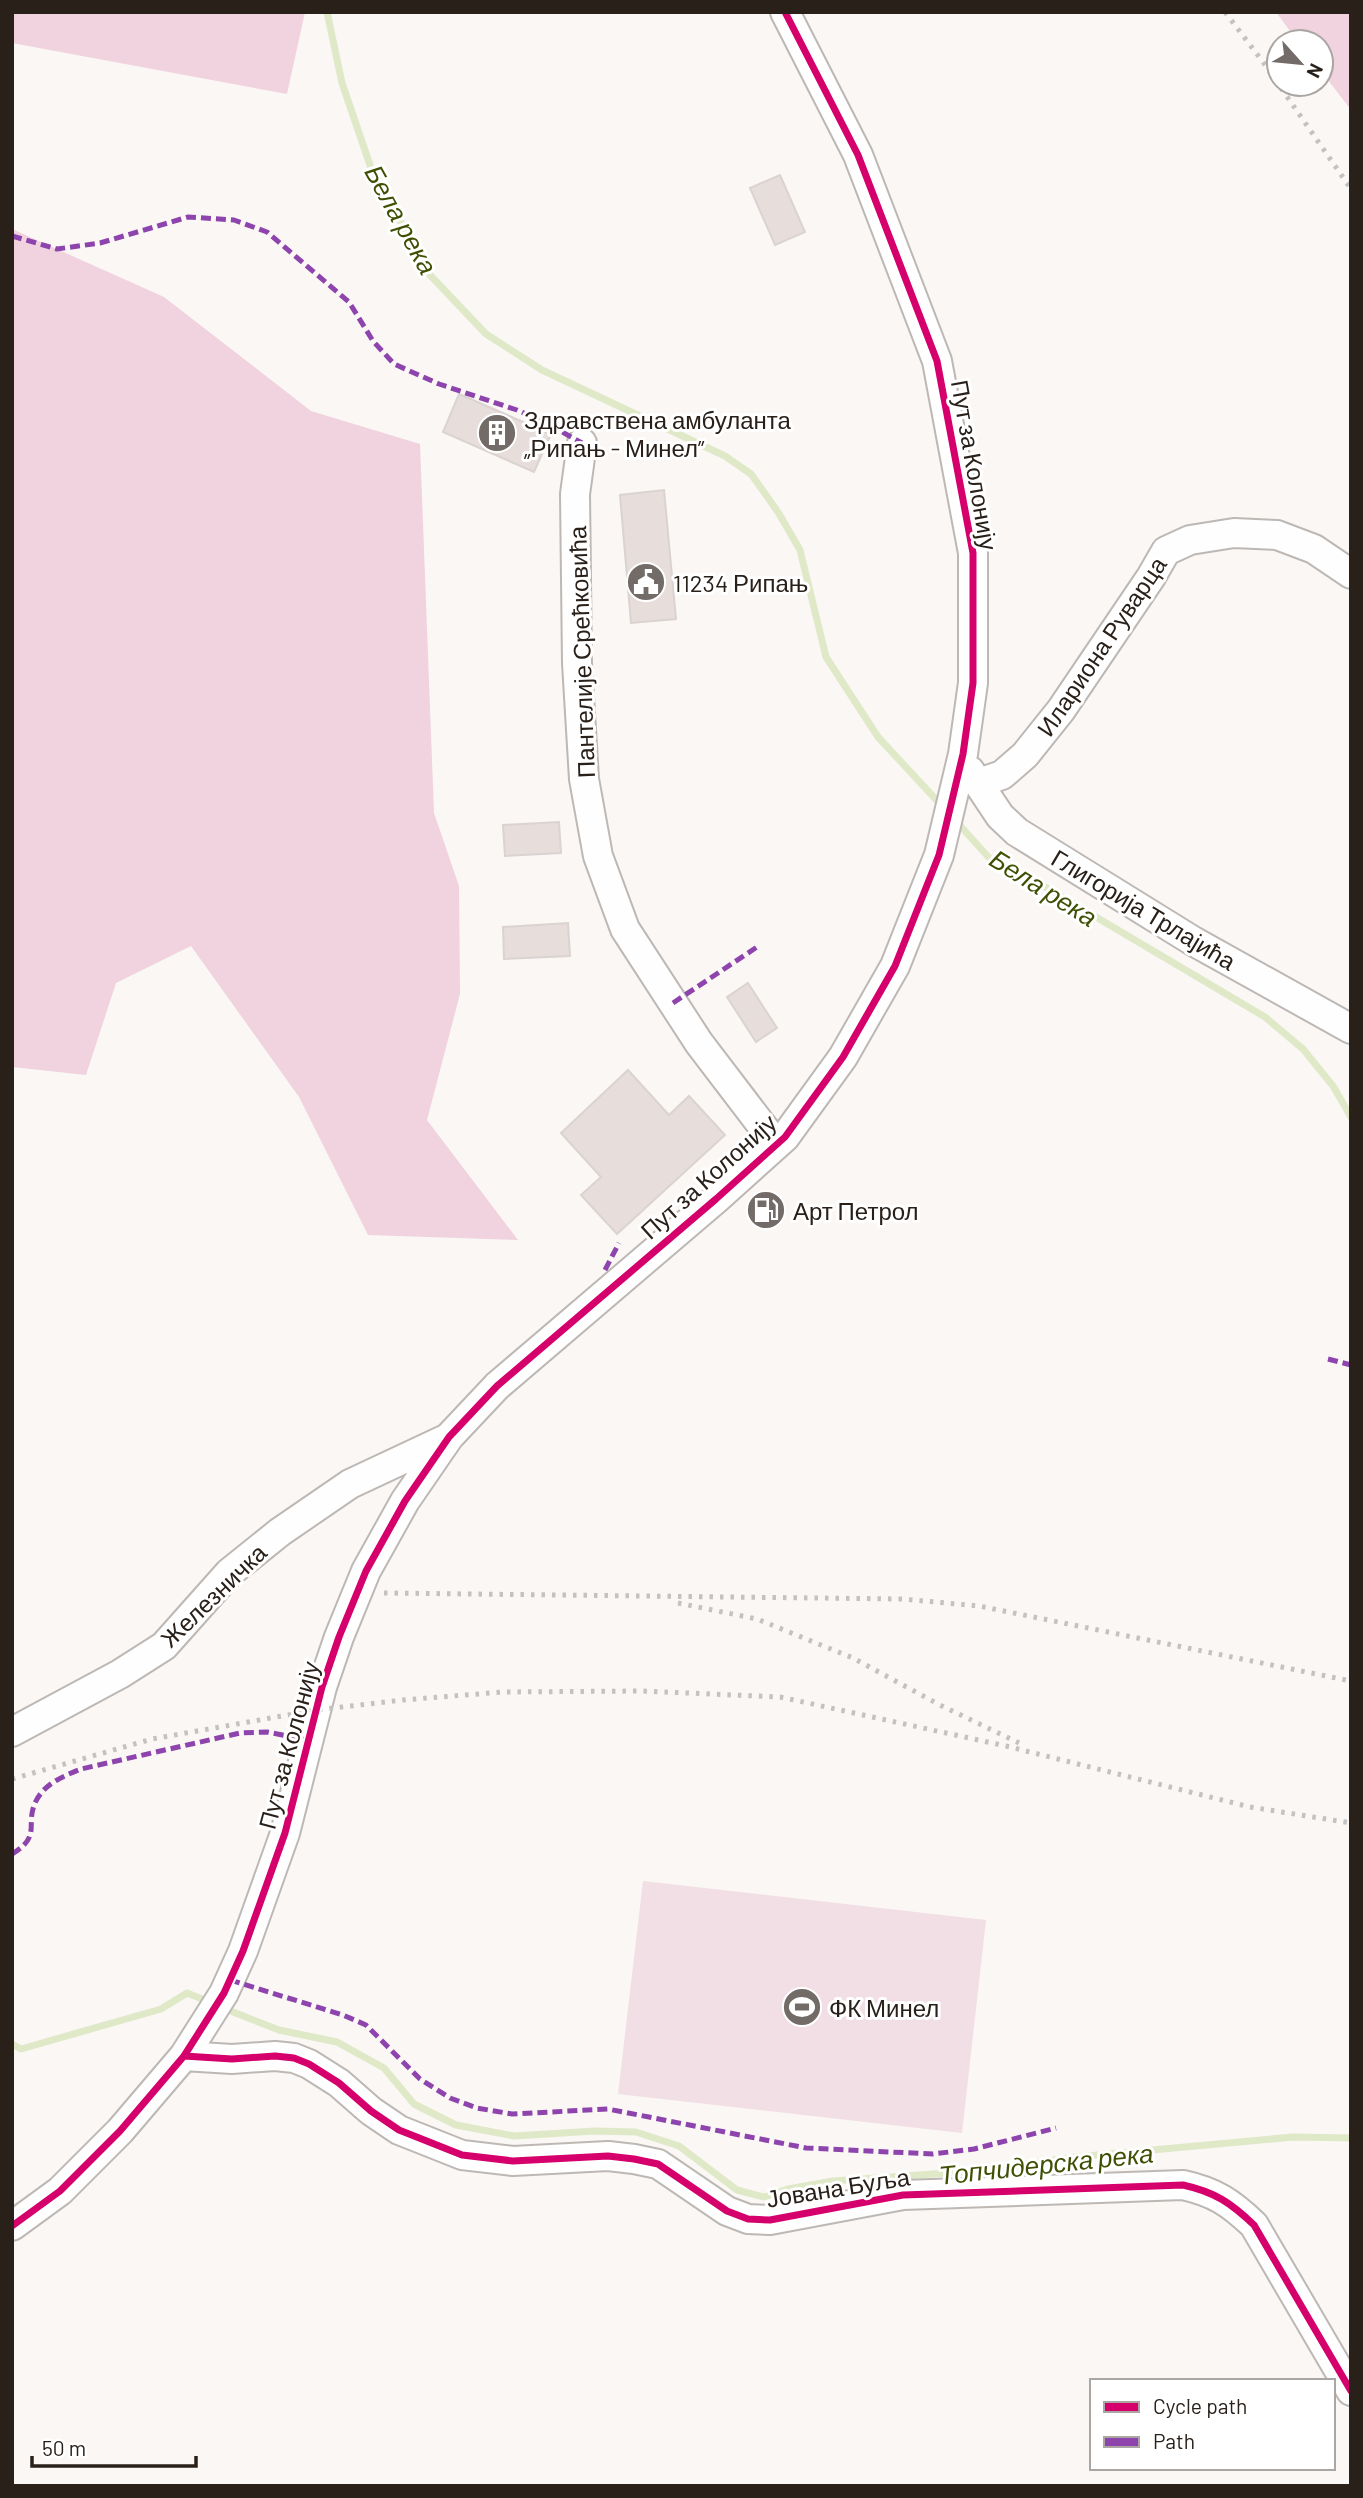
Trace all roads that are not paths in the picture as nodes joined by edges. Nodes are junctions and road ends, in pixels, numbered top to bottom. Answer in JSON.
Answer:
{"nodes":[{"id":1,"x":785,"y":12,"type":"edge"},
{"id":2,"x":582,"y":443,"type":"dead end"},
{"id":3,"x":1351,"y":575,"type":"edge"},
{"id":4,"x":962,"y":760,"type":"joint"},
{"id":5,"x":967,"y":788,"type":"junction"},
{"id":6,"x":1351,"y":1029,"type":"edge"},
{"id":7,"x":776,"y":1144,"type":"junction"},
{"id":8,"x":449,"y":1437,"type":"junction"},
{"id":9,"x":12,"y":1732,"type":"edge"},
{"id":10,"x":184,"y":2056,"type":"junction"},
{"id":11,"x":12,"y":2226,"type":"edge"},
{"id":12,"x":1351,"y":2391,"type":"edge"}],
"edges":[{"from":1,"to":4,"type":"street","name":"Пут за Колонију"},
{"from":2,"to":7,"type":"street","name":"Пантелије Срећковића"},
{"from":3,"to":5,"type":"street","name":"Илариона Руварца"},
{"from":4,"to":5,"type":"street","name":"Глигорија Трлајића"},
{"from":5,"to":6,"type":"street","name":"Глигорија Трлајића"},
{"from":5,"to":7,"type":"street","name":"Пут за Колонију"},
{"from":7,"to":8,"type":"street","name":"Пут за Колонију"},
{"from":8,"to":9,"type":"street","name":"Железничка"},
{"from":8,"to":10,"type":"street","name":"Пут за Колонију"},
{"from":10,"to":11,"type":"street","name":"Пут за Колонију"},
{"from":10,"to":12,"type":"street","name":"Јована Буља"}]}
